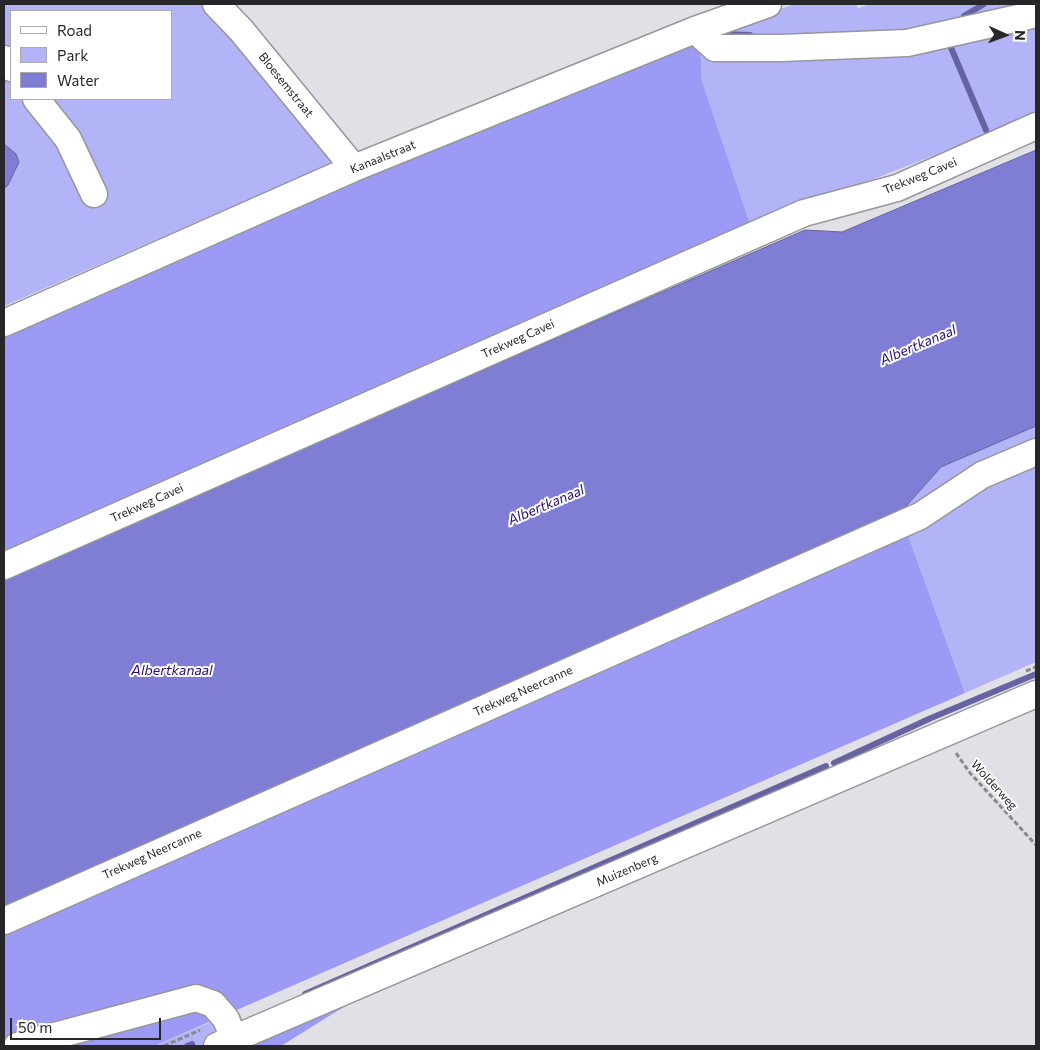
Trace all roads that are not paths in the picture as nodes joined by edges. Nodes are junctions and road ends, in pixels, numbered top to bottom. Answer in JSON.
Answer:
{"nodes":[{"id":1,"x":216,"y":4,"type":"edge"},
{"id":2,"x":768,"y":4,"type":"edge"},
{"id":3,"x":1036,"y":14,"type":"edge"},
{"id":4,"x":695,"y":30,"type":"junction"},
{"id":5,"x":37,"y":100,"type":"edge"},
{"id":6,"x":1036,"y":126,"type":"edge"},
{"id":7,"x":354,"y":168,"type":"junction"},
{"id":8,"x":94,"y":194,"type":"dead end"},
{"id":9,"x":4,"y":323,"type":"edge"},
{"id":10,"x":1036,"y":452,"type":"edge"},
{"id":11,"x":4,"y":566,"type":"edge"},
{"id":12,"x":1036,"y":694,"type":"edge"},
{"id":13,"x":4,"y":921,"type":"edge"},
{"id":14,"x":226,"y":1042,"type":"edge"},
{"id":15,"x":17,"y":1046,"type":"edge"}],
"edges":[{"from":1,"to":7,"type":"street","name":"Bloesemstraat"},
{"from":2,"to":4,"type":"street","name":"Kanaalstraat"},
{"from":3,"to":4,"type":"street"},
{"from":4,"to":7,"type":"street","name":"Kanaalstraat"},
{"from":5,"to":8,"type":"street"},
{"from":6,"to":11,"type":"street","name":"Trekweg Cavei"},
{"from":7,"to":9,"type":"street","name":"Kanaalstraat"},
{"from":10,"to":13,"type":"street","name":"Trekweg Neercanne"},
{"from":12,"to":14,"type":"street","name":"Muizenberg"},
{"from":14,"to":15,"type":"street"}]}
